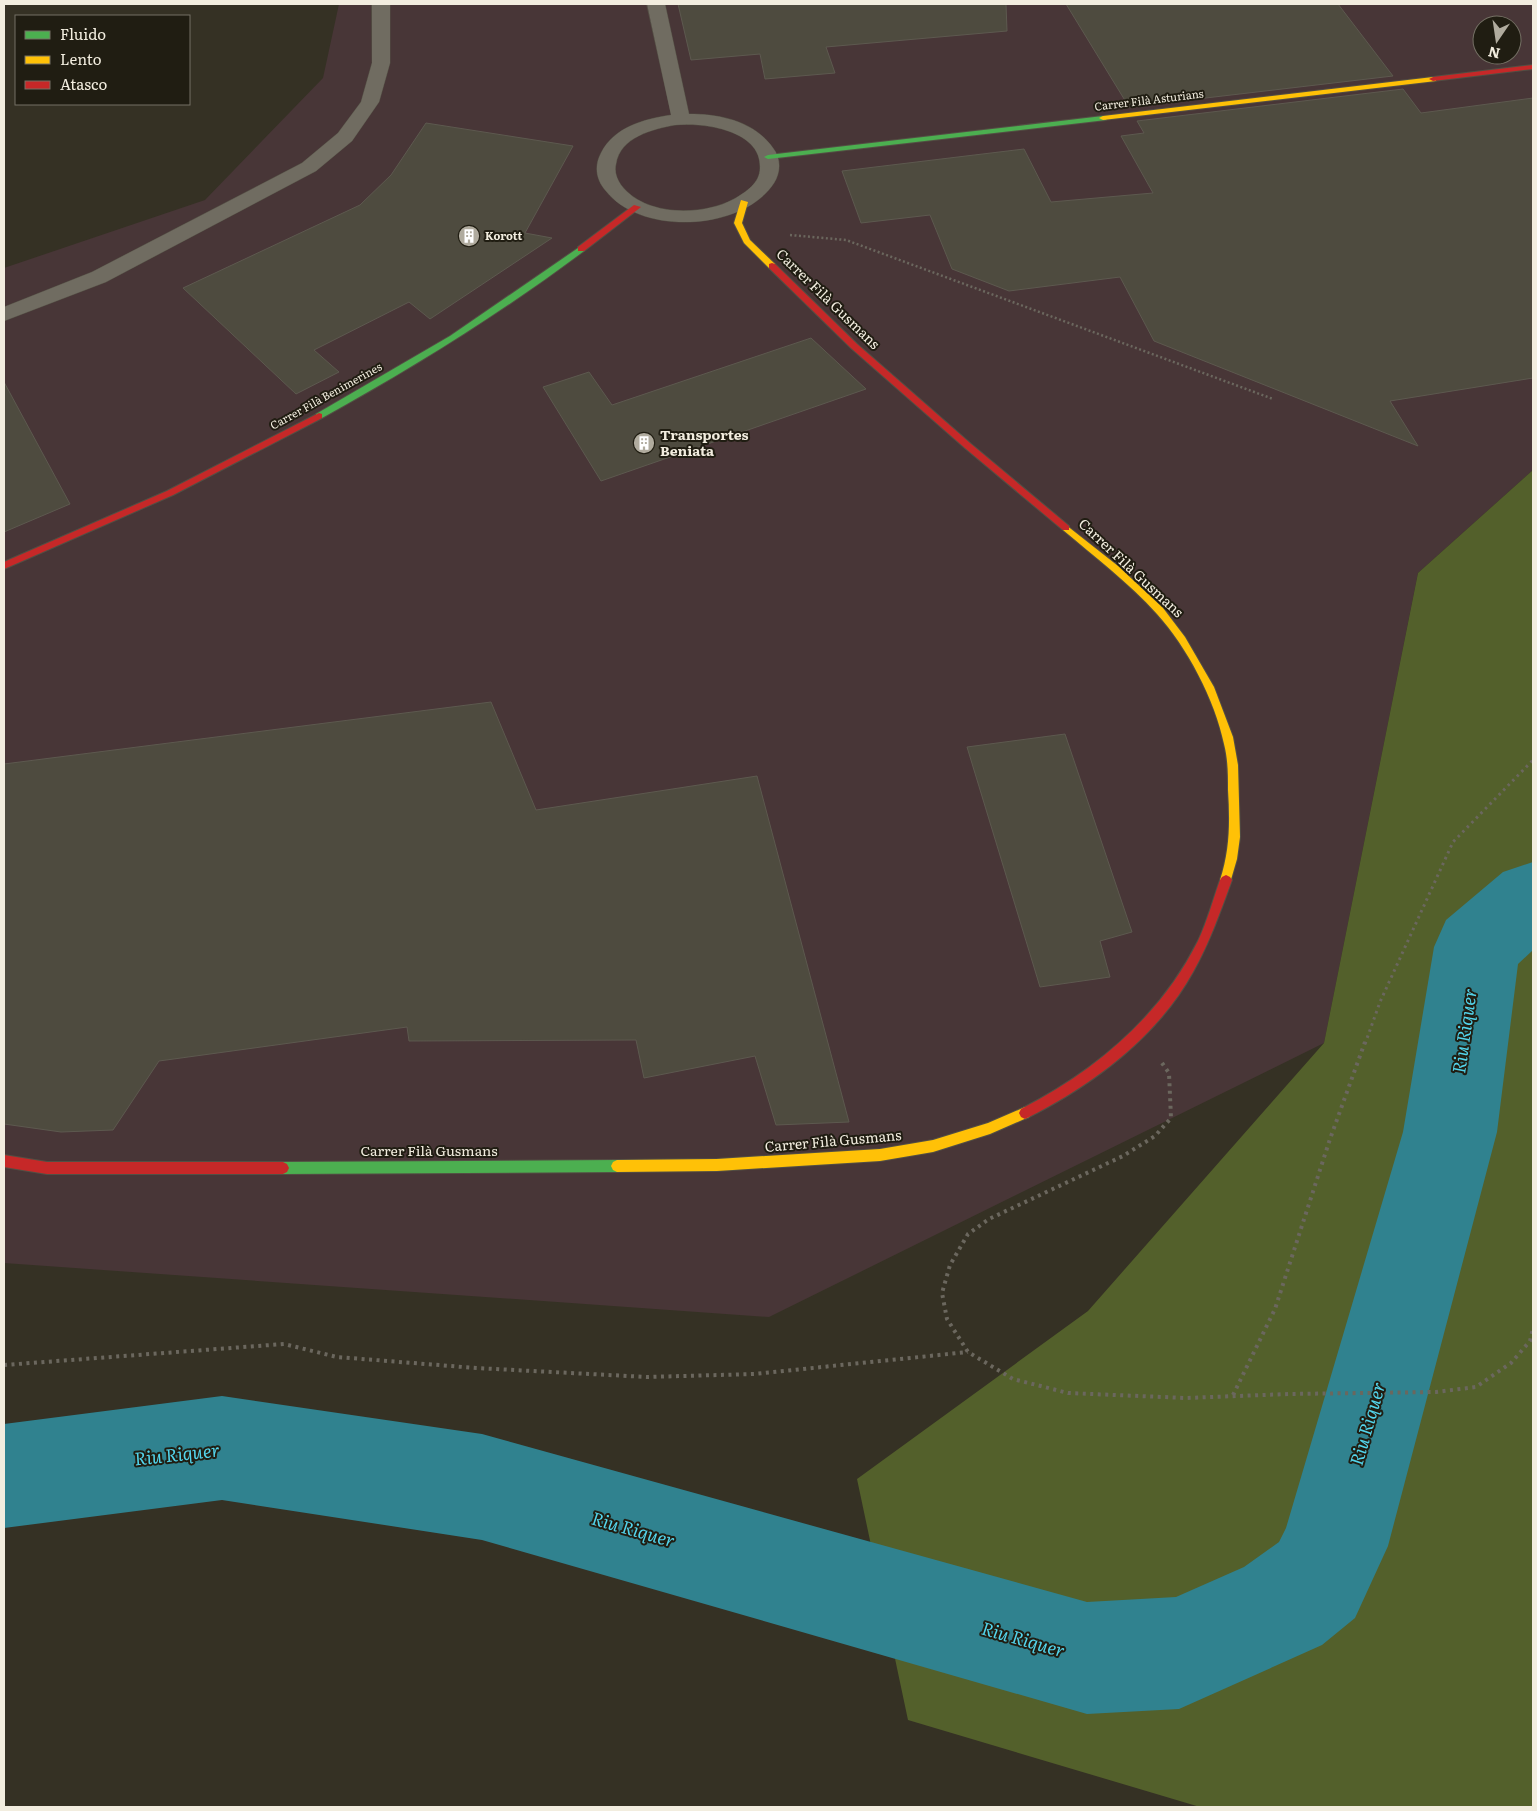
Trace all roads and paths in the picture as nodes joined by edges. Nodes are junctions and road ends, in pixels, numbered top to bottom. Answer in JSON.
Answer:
{"nodes":[{"id":1,"x":381,"y":4,"type":"edge"},
{"id":2,"x":656,"y":4,"type":"edge"},
{"id":3,"x":1533,"y":67,"type":"edge"},
{"id":4,"x":680,"y":119,"type":"junction"},
{"id":5,"x":768,"y":157,"type":"junction"},
{"id":6,"x":744,"y":202,"type":"junction"},
{"id":7,"x":637,"y":207,"type":"junction"},
{"id":8,"x":742,"y":231,"type":"junction"},
{"id":9,"x":4,"y":314,"type":"edge"},
{"id":10,"x":1273,"y":399,"type":"dead end"},
{"id":11,"x":4,"y":566,"type":"edge"},
{"id":12,"x":1533,"y":760,"type":"edge"},
{"id":13,"x":1141,"y":1030,"type":"junction"},
{"id":14,"x":4,"y":1161,"type":"edge"},
{"id":15,"x":1533,"y":1328,"type":"edge"},
{"id":16,"x":968,"y":1352,"type":"junction"},
{"id":17,"x":4,"y":1365,"type":"edge"},
{"id":18,"x":1233,"y":1396,"type":"junction"}],
"edges":[{"from":1,"to":9,"type":"street"},
{"from":2,"to":4,"type":"street"},
{"from":3,"to":5,"type":"street","name":"Carrer Filà Asturians"},
{"from":4,"to":5,"type":"street"},
{"from":4,"to":7,"type":"street"},
{"from":5,"to":6,"type":"street"},
{"from":6,"to":7,"type":"street"},
{"from":6,"to":8,"type":"street"},
{"from":7,"to":11,"type":"street","name":"Carrer Filà Benimerines"},
{"from":8,"to":10,"type":"path"},
{"from":8,"to":13,"type":"street","name":"Carrer Filà Gusmans"},
{"from":12,"to":18,"type":"path"},
{"from":13,"to":14,"type":"street","name":"Carrer Filà Gusmans"},
{"from":13,"to":16,"type":"path"},
{"from":15,"to":18,"type":"path"},
{"from":16,"to":17,"type":"path"},
{"from":16,"to":18,"type":"path"}]}
